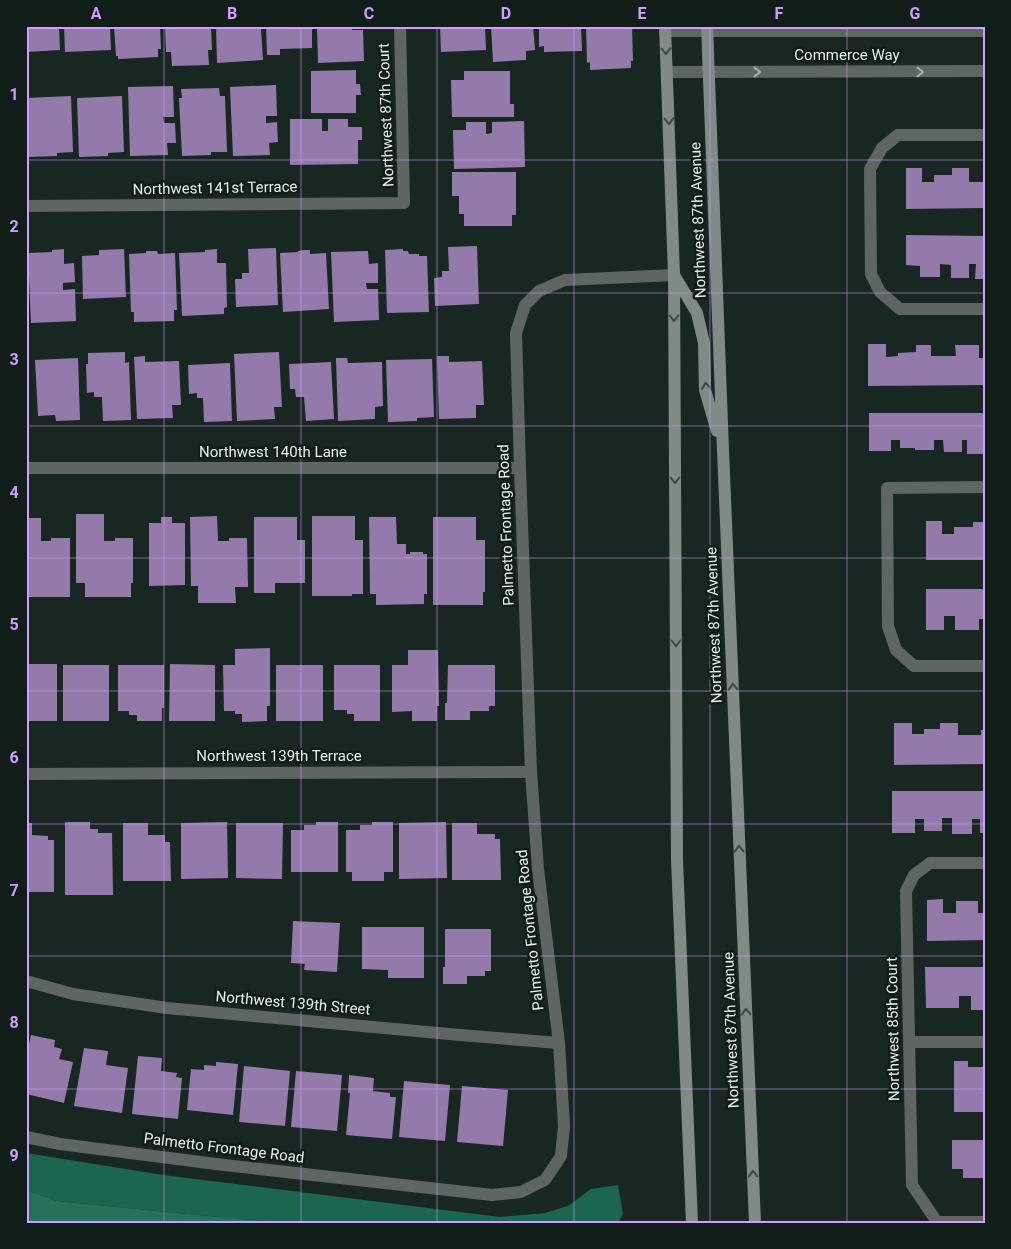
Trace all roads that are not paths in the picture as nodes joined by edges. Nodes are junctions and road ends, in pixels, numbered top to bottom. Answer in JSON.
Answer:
{"nodes":[{"id":1,"x":400,"y":26,"type":"edge"},
{"id":2,"x":665,"y":29,"type":"edge"},
{"id":3,"x":707,"y":29,"type":"edge"},
{"id":4,"x":985,"y":30,"type":"edge"},
{"id":5,"x":667,"y":72,"type":"junction"},
{"id":6,"x":709,"y":72,"type":"junction"},
{"id":7,"x":985,"y":72,"type":"edge"},
{"id":8,"x":985,"y":135,"type":"edge"},
{"id":9,"x":404,"y":203,"type":"joint"},
{"id":10,"x":26,"y":206,"type":"edge"},
{"id":11,"x":674,"y":275,"type":"junction"},
{"id":12,"x":985,"y":309,"type":"edge"},
{"id":13,"x":723,"y":450,"type":"junction"},
{"id":14,"x":26,"y":468,"type":"edge"},
{"id":15,"x":520,"y":468,"type":"junction"},
{"id":16,"x":985,"y":487,"type":"edge"},
{"id":17,"x":985,"y":666,"type":"edge"},
{"id":18,"x":532,"y":772,"type":"junction"},
{"id":19,"x":26,"y":774,"type":"edge"},
{"id":20,"x":985,"y":863,"type":"edge"},
{"id":21,"x":26,"y":981,"type":"edge"},
{"id":22,"x":909,"y":1042,"type":"junction"},
{"id":23,"x":985,"y":1042,"type":"edge"},
{"id":24,"x":559,"y":1043,"type":"junction"},
{"id":25,"x":26,"y":1137,"type":"edge"},
{"id":26,"x":985,"y":1222,"type":"edge"},
{"id":27,"x":692,"y":1223,"type":"edge"},
{"id":28,"x":755,"y":1223,"type":"edge"}],
"edges":[{"from":1,"to":9,"type":"street","name":"Northwest 87th Court"},
{"from":2,"to":3,"type":"street","name":"Commerce Way"},
{"from":2,"to":5,"type":"main road","name":"Northwest 87th Avenue","one_way":true},
{"from":3,"to":4,"type":"street","name":"Commerce Way"},
{"from":3,"to":6,"type":"main road","name":"Northwest 87th Avenue"},
{"from":5,"to":6,"type":"street","name":"Commerce Way"},
{"from":5,"to":11,"type":"main road","name":"Northwest 87th Avenue","one_way":true},
{"from":6,"to":7,"type":"street","name":"Commerce Way","one_way":true},
{"from":6,"to":13,"type":"main road","name":"Northwest 87th Avenue"},
{"from":8,"to":12,"type":"street"},
{"from":9,"to":10,"type":"street","name":"Northwest 141st Terrace"},
{"from":13,"to":11,"type":"main road","one_way":true},
{"from":11,"to":15,"type":"street","name":"Palmetto Frontage Road"},
{"from":11,"to":27,"type":"main road","name":"Northwest 87th Avenue","one_way":true},
{"from":28,"to":13,"type":"main road","name":"Northwest 87th Avenue","one_way":true},
{"from":14,"to":15,"type":"street","name":"Northwest 140th Lane"},
{"from":15,"to":18,"type":"street","name":"Palmetto Frontage Road"},
{"from":16,"to":17,"type":"street"},
{"from":18,"to":19,"type":"street","name":"Northwest 139th Terrace"},
{"from":18,"to":24,"type":"street","name":"Palmetto Frontage Road"},
{"from":20,"to":22,"type":"street","name":"Northwest 85th Court"},
{"from":21,"to":24,"type":"street","name":"Northwest 139th Street"},
{"from":22,"to":23,"type":"street"},
{"from":22,"to":26,"type":"street","name":"Northwest 85th Court"},
{"from":24,"to":25,"type":"street","name":"Palmetto Frontage Road"}]}
